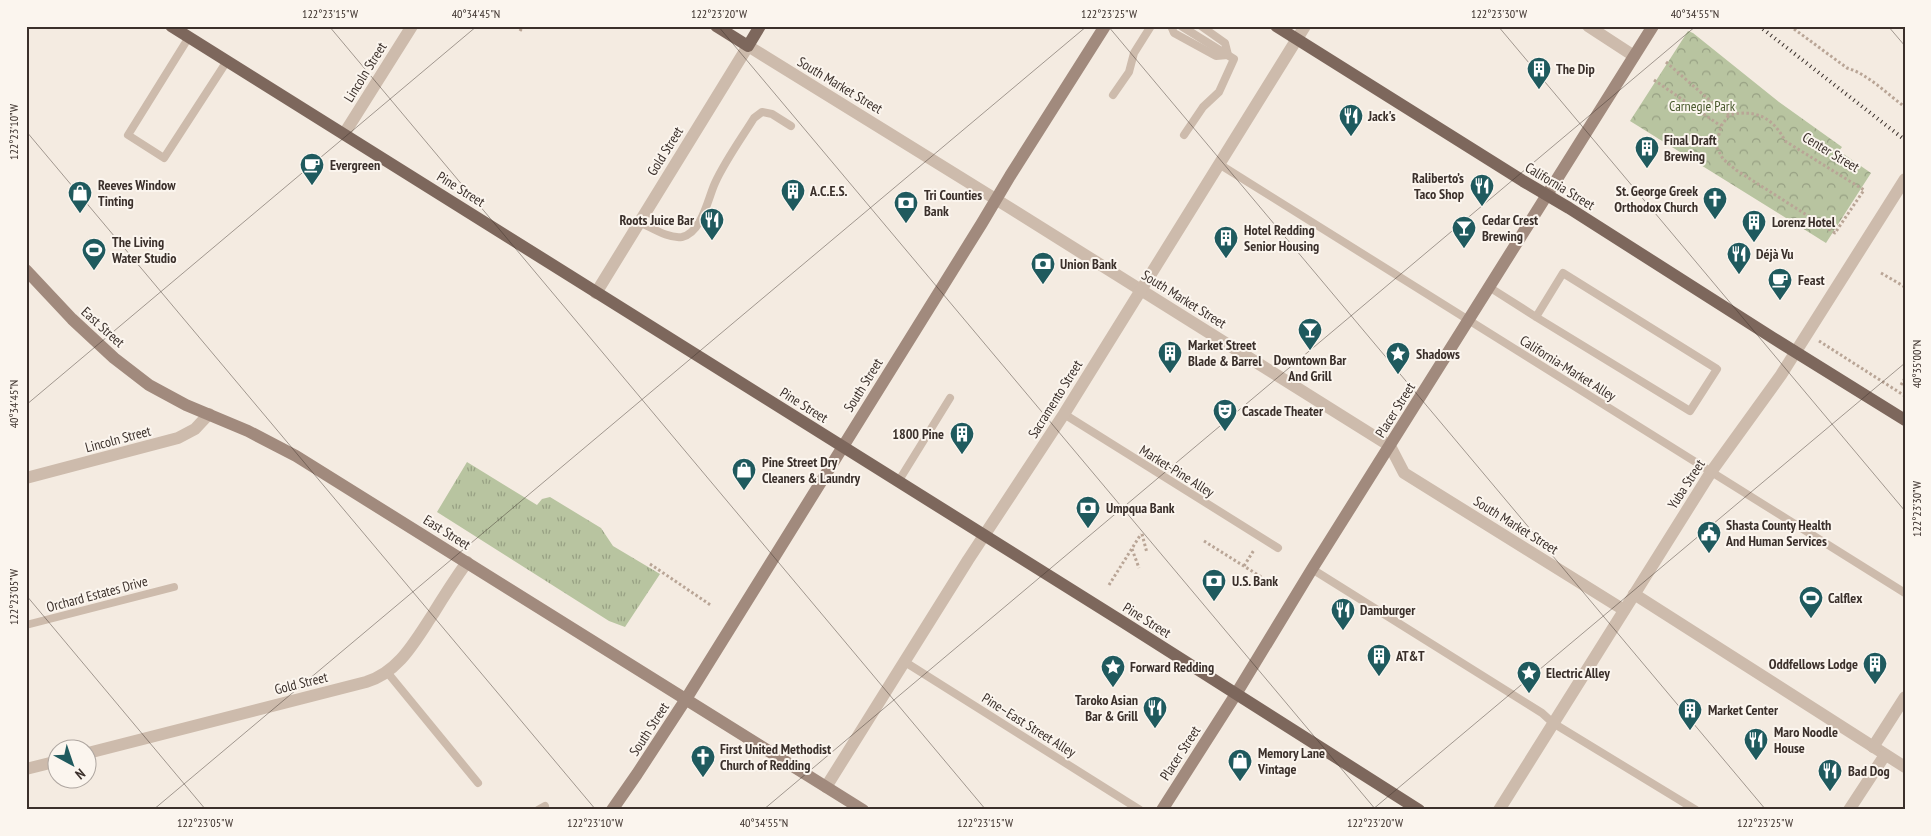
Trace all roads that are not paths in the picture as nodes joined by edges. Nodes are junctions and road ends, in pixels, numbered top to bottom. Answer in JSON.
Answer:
{"nodes":[{"id":1,"x":171,"y":26,"type":"edge"},
{"id":2,"x":412,"y":26,"type":"edge"},
{"id":3,"x":716,"y":26,"type":"edge"},
{"id":4,"x":760,"y":26,"type":"edge"},
{"id":5,"x":1105,"y":26,"type":"edge"},
{"id":6,"x":1152,"y":26,"type":"edge"},
{"id":7,"x":1171,"y":26,"type":"edge"},
{"id":8,"x":1181,"y":26,"type":"edge"},
{"id":9,"x":1201,"y":26,"type":"edge"},
{"id":10,"x":1276,"y":26,"type":"edge"},
{"id":11,"x":1305,"y":26,"type":"edge"},
{"id":12,"x":1588,"y":26,"type":"edge"},
{"id":13,"x":1653,"y":26,"type":"edge"},
{"id":14,"x":189,"y":37,"type":"junction"},
{"id":15,"x":1297,"y":40,"type":"junction"},
{"id":16,"x":748,"y":46,"type":"junction"},
{"id":17,"x":1228,"y":56,"type":"junction"},
{"id":18,"x":1634,"y":56,"type":"junction"},
{"id":19,"x":227,"y":61,"type":"junction"},
{"id":20,"x":1113,"y":95,"type":"dead end"},
{"id":21,"x":792,"y":126,"type":"dead end"},
{"id":22,"x":344,"y":134,"type":"junction"},
{"id":23,"x":1184,"y":135,"type":"dead end"},
{"id":24,"x":1218,"y":164,"type":"junction"},
{"id":25,"x":1905,"y":178,"type":"edge"},
{"id":26,"x":1547,"y":195,"type":"junction"},
{"id":27,"x":996,"y":199,"type":"junction"},
{"id":28,"x":639,"y":222,"type":"junction"},
{"id":29,"x":26,"y":270,"type":"edge"},
{"id":30,"x":1489,"y":287,"type":"junction"},
{"id":31,"x":1142,"y":290,"type":"junction"},
{"id":32,"x":596,"y":293,"type":"junction"},
{"id":33,"x":1536,"y":317,"type":"junction"},
{"id":34,"x":1468,"y":320,"type":"junction"},
{"id":35,"x":1795,"y":353,"type":"junction"},
{"id":36,"x":950,"y":398,"type":"dead end"},
{"id":37,"x":210,"y":414,"type":"junction"},
{"id":38,"x":1064,"y":414,"type":"junction"},
{"id":39,"x":1905,"y":420,"type":"edge"},
{"id":40,"x":1390,"y":446,"type":"junction"},
{"id":41,"x":842,"y":447,"type":"junction"},
{"id":42,"x":1711,"y":472,"type":"junction"},
{"id":43,"x":26,"y":478,"type":"edge"},
{"id":44,"x":898,"y":482,"type":"junction"},
{"id":45,"x":985,"y":536,"type":"junction"},
{"id":46,"x":1278,"y":548,"type":"dead end"},
{"id":47,"x":467,"y":562,"type":"junction"},
{"id":48,"x":1312,"y":569,"type":"junction"},
{"id":49,"x":174,"y":587,"type":"dead end"},
{"id":50,"x":1905,"y":593,"type":"edge"},
{"id":51,"x":1634,"y":594,"type":"junction"},
{"id":52,"x":1624,"y":610,"type":"junction"},
{"id":53,"x":26,"y":625,"type":"edge"},
{"id":54,"x":904,"y":662,"type":"junction"},
{"id":55,"x":387,"y":672,"type":"junction"},
{"id":56,"x":1236,"y":694,"type":"junction"},
{"id":57,"x":1905,"y":697,"type":"edge"},
{"id":58,"x":686,"y":699,"type":"junction"},
{"id":59,"x":1553,"y":723,"type":"junction"},
{"id":60,"x":1873,"y":747,"type":"junction"},
{"id":61,"x":98,"y":750,"type":"edge"},
{"id":62,"x":1885,"y":755,"type":"junction"},
{"id":63,"x":48,"y":764,"type":"edge"},
{"id":64,"x":1905,"y":767,"type":"edge"},
{"id":65,"x":26,"y":769,"type":"edge"},
{"id":66,"x":478,"y":783,"type":"dead end"},
{"id":67,"x":826,"y":787,"type":"junction"},
{"id":68,"x":612,"y":810,"type":"edge"},
{"id":69,"x":863,"y":810,"type":"edge"},
{"id":70,"x":1140,"y":810,"type":"edge"},
{"id":71,"x":1162,"y":810,"type":"edge"},
{"id":72,"x":1419,"y":810,"type":"edge"},
{"id":73,"x":1499,"y":810,"type":"edge"},
{"id":74,"x":1696,"y":810,"type":"edge"},
{"id":75,"x":1849,"y":810,"type":"edge"}],
"edges":[{"from":1,"to":14,"type":"main road","name":"Pine Street"},
{"from":2,"to":22,"type":"street","name":"Lincoln Street"},
{"from":3,"to":16,"type":"main road","name":"South Market Street"},
{"from":4,"to":16,"type":"main road","name":"Gold Street"},
{"from":5,"to":27,"type":"street","name":"South Street"},
{"from":6,"to":20,"type":"lane"},
{"from":7,"to":17,"type":"lane"},
{"from":8,"to":17,"type":"lane"},
{"from":9,"to":17,"type":"lane"},
{"from":10,"to":15,"type":"main road","name":"California Street"},
{"from":11,"to":15,"type":"street","name":"Sacramento Street"},
{"from":12,"to":18,"type":"street"},
{"from":13,"to":18,"type":"street","name":"Placer Street"},
{"from":14,"to":19,"type":"main road","name":"Pine Street"},
{"from":14,"to":19,"type":"lane"},
{"from":15,"to":24,"type":"street","name":"Sacramento Street"},
{"from":15,"to":26,"type":"main road","name":"California Street"},
{"from":16,"to":27,"type":"street","name":"South Market Street"},
{"from":16,"to":28,"type":"street","name":"Gold Street"},
{"from":17,"to":23,"type":"lane"},
{"from":18,"to":26,"type":"street","name":"Placer Street"},
{"from":19,"to":22,"type":"main road","name":"Pine Street"},
{"from":21,"to":28,"type":"lane"},
{"from":22,"to":32,"type":"main road","name":"Pine Street"},
{"from":24,"to":31,"type":"street","name":"Sacramento Street"},
{"from":24,"to":34,"type":"lane","name":"California-Market Alley"},
{"from":25,"to":35,"type":"street","name":"Yuba Street"},
{"from":26,"to":30,"type":"street","name":"Placer Street"},
{"from":26,"to":35,"type":"main road","name":"California Street"},
{"from":27,"to":31,"type":"street","name":"South Market Street"},
{"from":27,"to":41,"type":"street","name":"South Street"},
{"from":28,"to":32,"type":"street","name":"Gold Street"},
{"from":29,"to":37,"type":"street","name":"East Street"},
{"from":30,"to":33,"type":"lane"},
{"from":30,"to":34,"type":"street","name":"Placer Street"},
{"from":31,"to":38,"type":"street","name":"Sacramento Street"},
{"from":31,"to":40,"type":"street","name":"South Market Street"},
{"from":32,"to":41,"type":"main road","name":"Pine Street"},
{"from":33,"to":33,"type":"lane"},
{"from":34,"to":40,"type":"street","name":"Placer Street"},
{"from":34,"to":42,"type":"lane","name":"California-Market Alley"},
{"from":35,"to":39,"type":"main road","name":"California Street"},
{"from":35,"to":42,"type":"street","name":"Yuba Street"},
{"from":36,"to":44,"type":"lane"},
{"from":37,"to":43,"type":"street","name":"Lincoln Street"},
{"from":37,"to":47,"type":"street","name":"East Street"},
{"from":38,"to":45,"type":"street","name":"Sacramento Street"},
{"from":38,"to":46,"type":"lane","name":"Market-Pine Alley"},
{"from":40,"to":48,"type":"street","name":"Placer Street"},
{"from":40,"to":52,"type":"street","name":"South Market Street"},
{"from":41,"to":44,"type":"main road","name":"Pine Street"},
{"from":41,"to":58,"type":"street","name":"South Street"},
{"from":42,"to":50,"type":"lane","name":"California-Market Alley"},
{"from":42,"to":51,"type":"street","name":"Yuba Street"},
{"from":44,"to":45,"type":"main road","name":"Pine Street"},
{"from":45,"to":54,"type":"street","name":"Sacramento Street"},
{"from":45,"to":56,"type":"main road","name":"Pine Street"},
{"from":47,"to":55,"type":"street","name":"Gold Street"},
{"from":47,"to":58,"type":"street","name":"East Street"},
{"from":48,"to":56,"type":"street","name":"Placer Street"},
{"from":48,"to":59,"type":"lane"},
{"from":49,"to":53,"type":"lane","name":"Orchard Estates Drive"},
{"from":51,"to":52,"type":"street","name":"Yuba Street"},
{"from":51,"to":60,"type":"street"},
{"from":52,"to":59,"type":"street","name":"Yuba Street"},
{"from":54,"to":67,"type":"street","name":"Sacramento Street"},
{"from":54,"to":70,"type":"lane","name":"Pine–East Street Alley"},
{"from":55,"to":61,"type":"street","name":"Gold Street"},
{"from":55,"to":66,"type":"lane"},
{"from":56,"to":71,"type":"street","name":"Placer Street"},
{"from":56,"to":72,"type":"main road","name":"Pine Street"},
{"from":57,"to":60,"type":"street"},
{"from":58,"to":67,"type":"street","name":"East Street"},
{"from":58,"to":68,"type":"street","name":"South Street"},
{"from":59,"to":73,"type":"street","name":"Yuba Street"},
{"from":59,"to":74,"type":"lane"},
{"from":60,"to":62,"type":"street"},
{"from":62,"to":64,"type":"street"},
{"from":62,"to":75,"type":"street"},
{"from":63,"to":65,"type":"street"},
{"from":67,"to":69,"type":"street","name":"East Street"}]}
